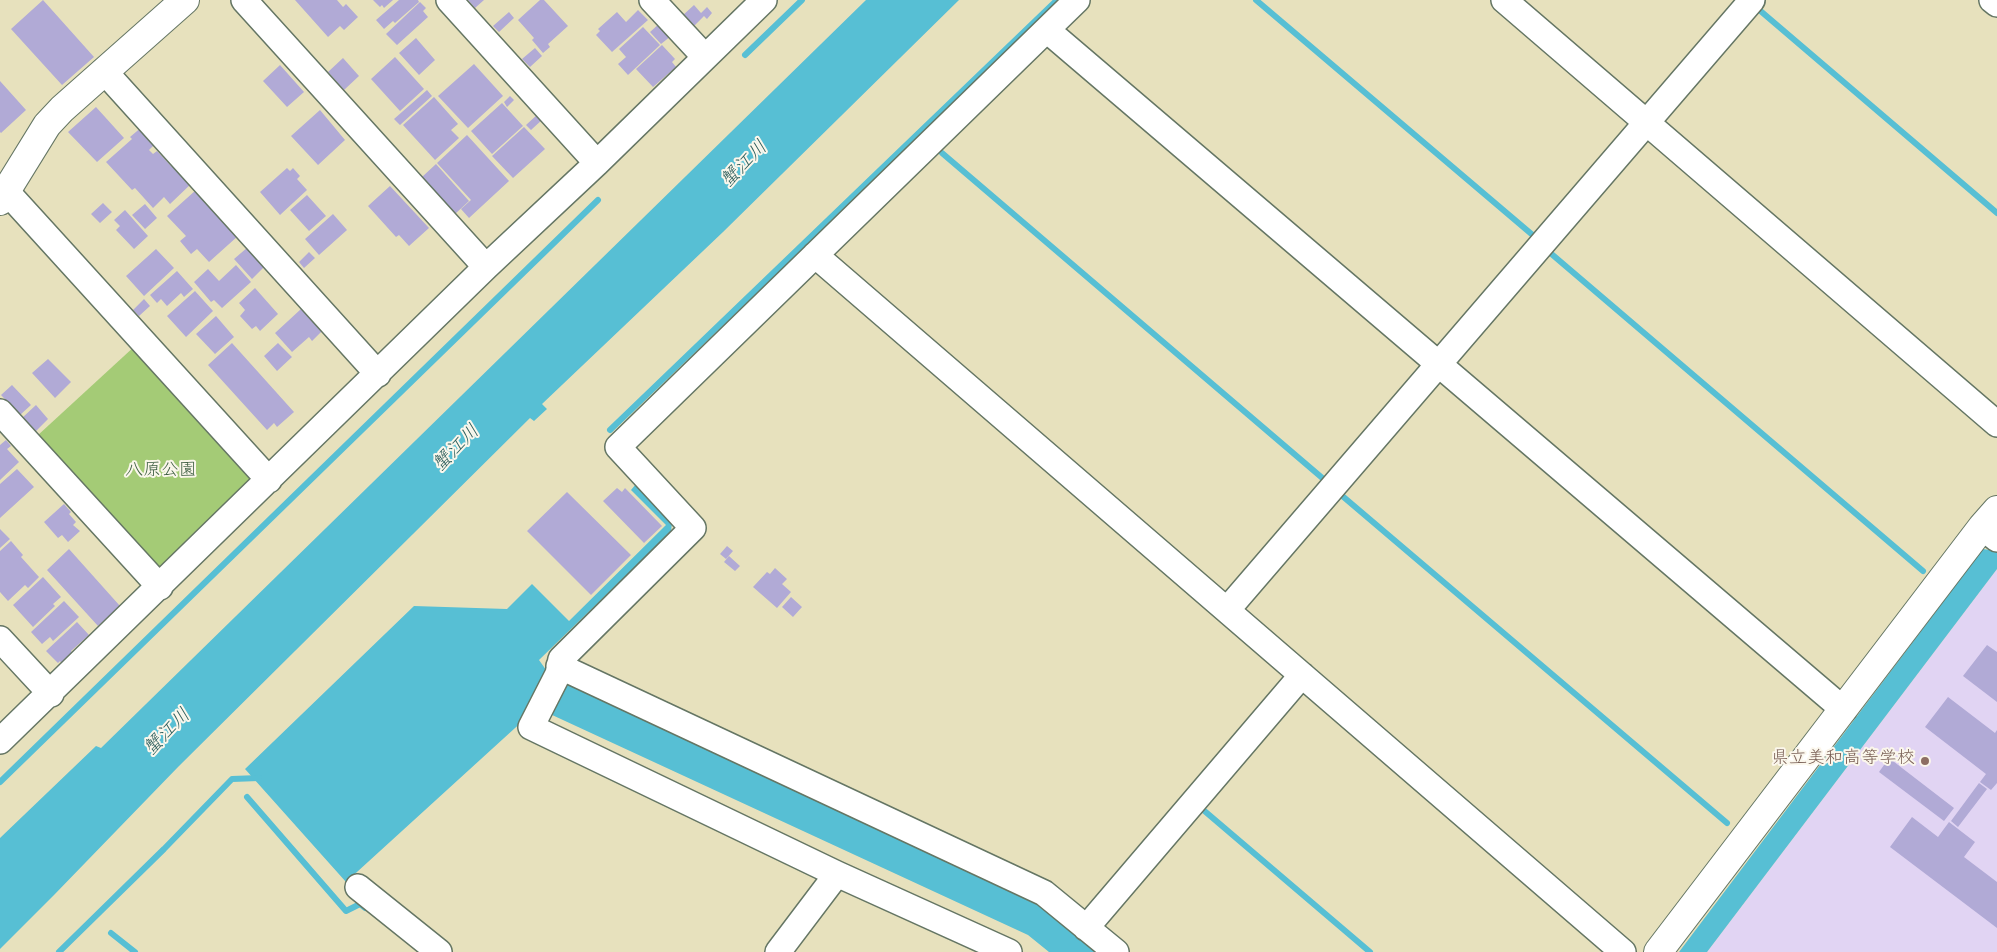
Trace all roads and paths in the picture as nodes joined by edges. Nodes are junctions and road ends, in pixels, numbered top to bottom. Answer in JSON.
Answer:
{"nodes":[{"id":1,"x":185,"y":0,"type":"edge"},
{"id":2,"x":244,"y":0,"type":"edge"},
{"id":3,"x":450,"y":0,"type":"edge"},
{"id":4,"x":652,"y":0,"type":"edge"},
{"id":5,"x":764,"y":0,"type":"edge"},
{"id":6,"x":1077,"y":0,"type":"edge"},
{"id":7,"x":1504,"y":0,"type":"edge"},
{"id":8,"x":1752,"y":0,"type":"edge"},
{"id":9,"x":1992,"y":0,"type":"edge"},
{"id":10,"x":1997,"y":4,"type":"edge"},
{"id":11,"x":1046,"y":30,"type":"junction"},
{"id":12,"x":705,"y":58,"type":"junction"},
{"id":13,"x":104,"y":71,"type":"junction"},
{"id":14,"x":1646,"y":122,"type":"junction"},
{"id":15,"x":597,"y":163,"type":"junction"},
{"id":16,"x":3,"y":196,"type":"edge"},
{"id":17,"x":815,"y":255,"type":"junction"},
{"id":18,"x":486,"y":267,"type":"junction"},
{"id":19,"x":1438,"y":364,"type":"junction"},
{"id":20,"x":378,"y":374,"type":"junction"},
{"id":21,"x":0,"y":412,"type":"edge"},
{"id":22,"x":1997,"y":424,"type":"edge"},
{"id":23,"x":269,"y":480,"type":"junction"},
{"id":24,"x":1992,"y":526,"type":"edge"},
{"id":25,"x":160,"y":587,"type":"junction"},
{"id":26,"x":1227,"y":610,"type":"junction"},
{"id":27,"x":0,"y":638,"type":"edge"},
{"id":28,"x":559,"y":670,"type":"junction"},
{"id":29,"x":1302,"y":675,"type":"junction"},
{"id":30,"x":51,"y":694,"type":"junction"},
{"id":31,"x":1844,"y":710,"type":"junction"},
{"id":32,"x":0,"y":742,"type":"edge"},
{"id":33,"x":837,"y":874,"type":"junction"},
{"id":34,"x":358,"y":887,"type":"dead end"},
{"id":35,"x":1086,"y":928,"type":"junction"},
{"id":36,"x":439,"y":952,"type":"edge"},
{"id":37,"x":778,"y":952,"type":"edge"},
{"id":38,"x":1009,"y":952,"type":"edge"},
{"id":39,"x":1116,"y":952,"type":"edge"},
{"id":40,"x":1623,"y":952,"type":"edge"},
{"id":41,"x":1658,"y":952,"type":"edge"}],
"edges":[{"from":1,"to":13,"type":"street"},
{"from":2,"to":18,"type":"street"},
{"from":3,"to":15,"type":"street"},
{"from":4,"to":12,"type":"street"},
{"from":5,"to":12,"type":"street"},
{"from":6,"to":11,"type":"street"},
{"from":7,"to":14,"type":"street"},
{"from":8,"to":14,"type":"street"},
{"from":9,"to":10,"type":"street"},
{"from":11,"to":17,"type":"street"},
{"from":11,"to":19,"type":"street"},
{"from":12,"to":15,"type":"street"},
{"from":13,"to":16,"type":"street"},
{"from":13,"to":20,"type":"street"},
{"from":14,"to":19,"type":"street"},
{"from":14,"to":22,"type":"street"},
{"from":15,"to":18,"type":"street"},
{"from":16,"to":23,"type":"street"},
{"from":17,"to":26,"type":"street"},
{"from":17,"to":28,"type":"street"},
{"from":18,"to":20,"type":"street"},
{"from":19,"to":26,"type":"street"},
{"from":19,"to":31,"type":"street"},
{"from":20,"to":23,"type":"street"},
{"from":21,"to":25,"type":"street"},
{"from":23,"to":25,"type":"street"},
{"from":24,"to":31,"type":"street"},
{"from":25,"to":30,"type":"street"},
{"from":26,"to":29,"type":"street"},
{"from":27,"to":30,"type":"street"},
{"from":28,"to":33,"type":"street"},
{"from":28,"to":35,"type":"street"},
{"from":29,"to":35,"type":"street"},
{"from":29,"to":40,"type":"street"},
{"from":30,"to":32,"type":"street"},
{"from":31,"to":41,"type":"street"},
{"from":33,"to":37,"type":"street"},
{"from":33,"to":38,"type":"street"},
{"from":34,"to":36,"type":"street"},
{"from":35,"to":39,"type":"street"}]}
